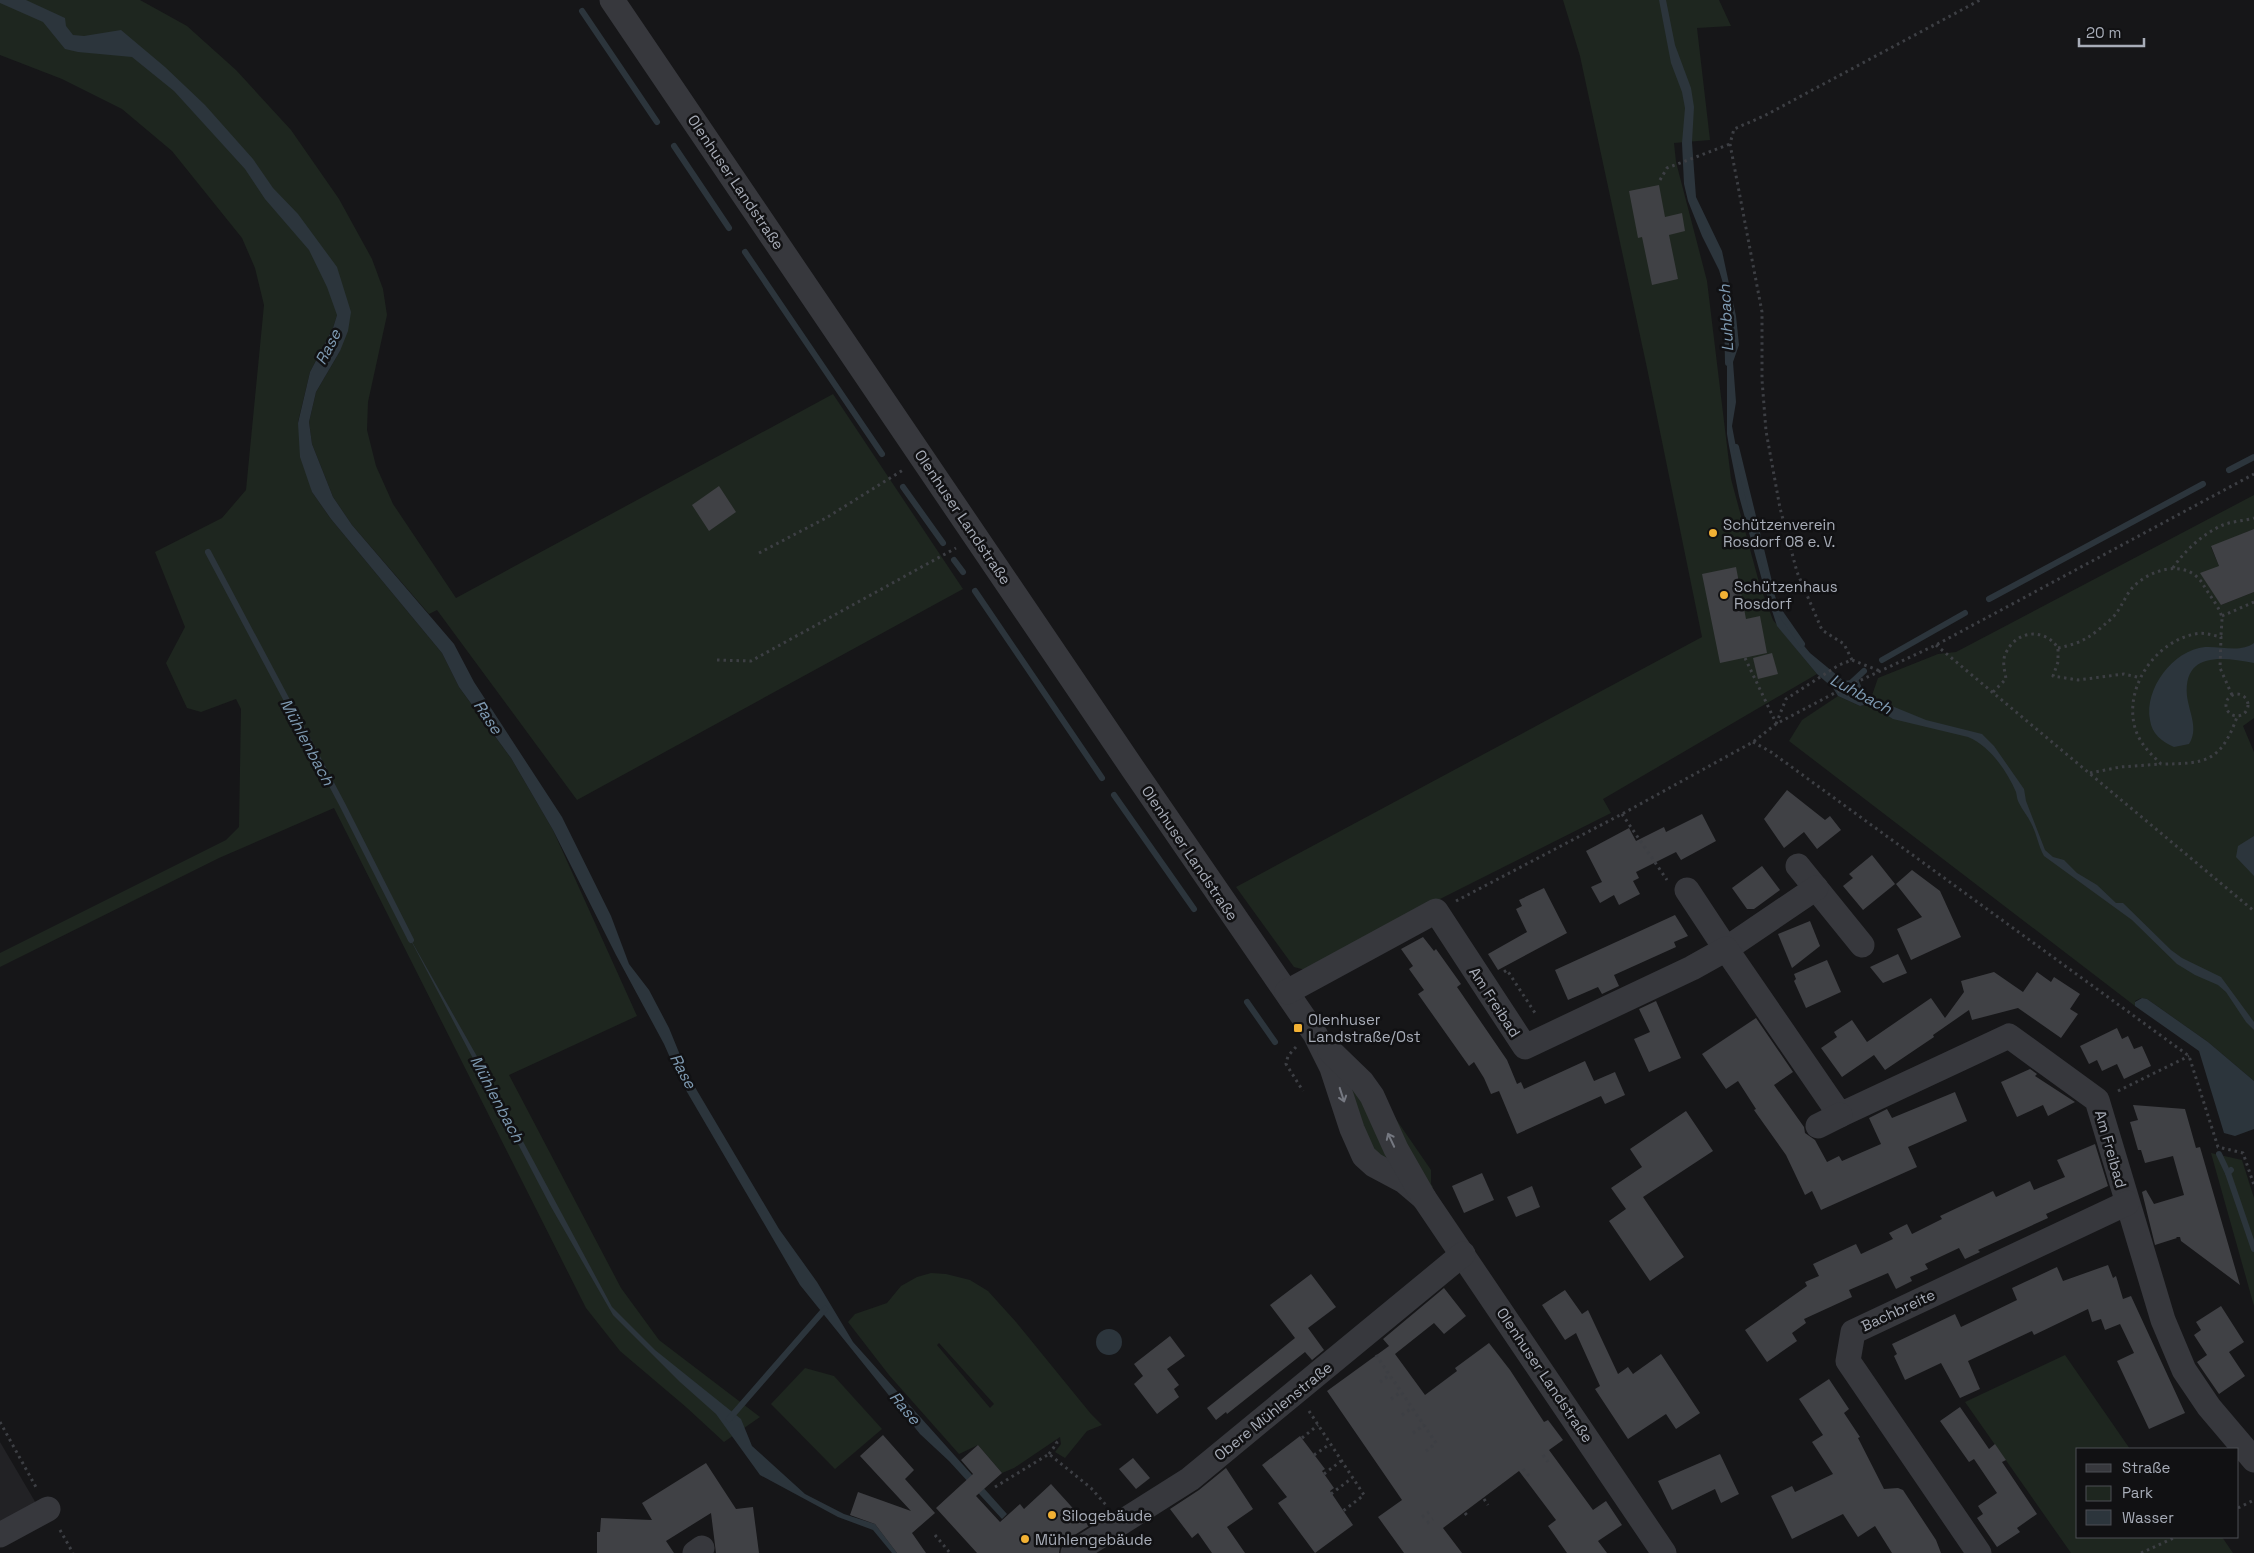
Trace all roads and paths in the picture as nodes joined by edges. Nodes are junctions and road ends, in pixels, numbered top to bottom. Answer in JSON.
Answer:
{"nodes":[{"id":1,"x":612,"y":0,"type":"edge"},
{"id":2,"x":1980,"y":0,"type":"edge"},
{"id":3,"x":1730,"y":144,"type":"junction"},
{"id":4,"x":1660,"y":180,"type":"dead end"},
{"id":5,"x":905,"y":469,"type":"dead end"},
{"id":6,"x":2254,"y":474,"type":"edge"},
{"id":7,"x":2254,"y":518,"type":"edge"},
{"id":8,"x":958,"y":548,"type":"dead end"},
{"id":9,"x":759,"y":553,"type":"dead end"},
{"id":10,"x":2173,"y":569,"type":"junction"},
{"id":11,"x":2254,"y":602,"type":"edge"},
{"id":12,"x":2222,"y":616,"type":"junction"},
{"id":13,"x":2221,"y":637,"type":"junction"},
{"id":14,"x":1936,"y":645,"type":"junction"},
{"id":15,"x":2058,"y":648,"type":"junction"},
{"id":16,"x":1745,"y":658,"type":"dead end"},
{"id":17,"x":718,"y":660,"type":"dead end"},
{"id":18,"x":1852,"y":660,"type":"junction"},
{"id":19,"x":1881,"y":671,"type":"junction"},
{"id":20,"x":2141,"y":678,"type":"junction"},
{"id":21,"x":1993,"y":692,"type":"junction"},
{"id":22,"x":2232,"y":695,"type":"junction"},
{"id":23,"x":2237,"y":716,"type":"junction"},
{"id":24,"x":1776,"y":724,"type":"junction"},
{"id":25,"x":1753,"y":742,"type":"junction"},
{"id":26,"x":2162,"y":764,"type":"junction"},
{"id":27,"x":2090,"y":773,"type":"junction"},
{"id":28,"x":1622,"y":814,"type":"junction"},
{"id":29,"x":1798,"y":866,"type":"dead end"},
{"id":30,"x":1816,"y":888,"type":"junction"},
{"id":31,"x":1687,"y":890,"type":"joint"},
{"id":32,"x":1436,"y":911,"type":"junction"},
{"id":33,"x":2254,"y":911,"type":"edge"},
{"id":34,"x":1862,"y":945,"type":"dead end"},
{"id":35,"x":1726,"y":948,"type":"junction"},
{"id":36,"x":1287,"y":992,"type":"junction"},
{"id":37,"x":1315,"y":1034,"type":"junction"},
{"id":38,"x":2189,"y":1056,"type":"junction"},
{"id":39,"x":1303,"y":1091,"type":"dead end"},
{"id":40,"x":2097,"y":1100,"type":"junction"},
{"id":41,"x":1840,"y":1114,"type":"junction"},
{"id":42,"x":1818,"y":1126,"type":"dead end"},
{"id":43,"x":2254,"y":1184,"type":"edge"},
{"id":44,"x":2127,"y":1203,"type":"junction"},
{"id":45,"x":1463,"y":1254,"type":"junction"},
{"id":46,"x":1364,"y":1336,"type":"junction"},
{"id":47,"x":1390,"y":1375,"type":"junction"},
{"id":48,"x":1380,"y":1382,"type":"dead end"},
{"id":49,"x":1296,"y":1392,"type":"junction"},
{"id":50,"x":1401,"y":1392,"type":"junction"},
{"id":51,"x":1391,"y":1399,"type":"dead end"},
{"id":52,"x":1412,"y":1408,"type":"junction"},
{"id":53,"x":1402,"y":1415,"type":"dead end"},
{"id":54,"x":1424,"y":1425,"type":"junction"},
{"id":55,"x":1318,"y":1426,"type":"junction"},
{"id":56,"x":1413,"y":1434,"type":"dead end"},
{"id":57,"x":1302,"y":1438,"type":"dead end"},
{"id":58,"x":1055,"y":1441,"type":"dead end"},
{"id":59,"x":1330,"y":1444,"type":"junction"},
{"id":60,"x":1426,"y":1451,"type":"dead end"},
{"id":61,"x":1049,"y":1454,"type":"junction"},
{"id":62,"x":1314,"y":1455,"type":"dead end"},
{"id":63,"x":1543,"y":1455,"type":"dead end"},
{"id":64,"x":2254,"y":1460,"type":"edge"},
{"id":65,"x":1341,"y":1461,"type":"junction"},
{"id":66,"x":1548,"y":1462,"type":"dead end"},
{"id":67,"x":1523,"y":1468,"type":"dead end"},
{"id":68,"x":1324,"y":1474,"type":"dead end"},
{"id":69,"x":1529,"y":1476,"type":"dead end"},
{"id":70,"x":1352,"y":1478,"type":"junction"},
{"id":71,"x":995,"y":1487,"type":"dead end"},
{"id":72,"x":1091,"y":1488,"type":"dead end"},
{"id":73,"x":1331,"y":1494,"type":"dead end"},
{"id":74,"x":1484,"y":1499,"type":"dead end"},
{"id":75,"x":2254,"y":1500,"type":"edge"},
{"id":76,"x":1488,"y":1504,"type":"dead end"},
{"id":77,"x":48,"y":1508,"type":"dead end"},
{"id":78,"x":2239,"y":1508,"type":"edge"},
{"id":79,"x":1343,"y":1511,"type":"dead end"},
{"id":80,"x":1429,"y":1512,"type":"dead end"},
{"id":81,"x":1465,"y":1513,"type":"dead end"},
{"id":82,"x":1422,"y":1517,"type":"dead end"},
{"id":83,"x":1469,"y":1518,"type":"dead end"},
{"id":84,"x":1434,"y":1519,"type":"dead end"},
{"id":85,"x":1427,"y":1524,"type":"dead end"},
{"id":86,"x":0,"y":1535,"type":"edge"},
{"id":87,"x":935,"y":1535,"type":"dead end"},
{"id":88,"x":2174,"y":1538,"type":"edge"},
{"id":89,"x":950,"y":1553,"type":"edge"},
{"id":90,"x":1072,"y":1553,"type":"edge"},
{"id":91,"x":1664,"y":1553,"type":"edge"},
{"id":92,"x":1979,"y":1553,"type":"edge"},
{"id":93,"x":2142,"y":1553,"type":"edge"}],
"edges":[{"from":1,"to":36,"type":"street","name":"Olenhuser Landstraße"},
{"from":2,"to":3,"type":"path"},
{"from":3,"to":4,"type":"path"},
{"from":3,"to":18,"type":"path"},
{"from":5,"to":9,"type":"path"},
{"from":6,"to":14,"type":"path"},
{"from":7,"to":10,"type":"path"},
{"from":8,"to":17,"type":"path"},
{"from":10,"to":12,"type":"path"},
{"from":10,"to":15,"type":"path"},
{"from":11,"to":12,"type":"path"},
{"from":12,"to":13,"type":"path"},
{"from":13,"to":20,"type":"path"},
{"from":13,"to":22,"type":"path"},
{"from":14,"to":19,"type":"path"},
{"from":14,"to":21,"type":"path"},
{"from":15,"to":20,"type":"path"},
{"from":15,"to":21,"type":"path"},
{"from":16,"to":24,"type":"path"},
{"from":18,"to":19,"type":"path"},
{"from":18,"to":24,"type":"path"},
{"from":19,"to":24,"type":"path"},
{"from":20,"to":26,"type":"path"},
{"from":21,"to":27,"type":"path"},
{"from":22,"to":23,"type":"path"},
{"from":22,"to":23,"type":"path"},
{"from":23,"to":26,"type":"path"},
{"from":24,"to":25,"type":"path"},
{"from":25,"to":28,"type":"path"},
{"from":25,"to":38,"type":"path"},
{"from":26,"to":27,"type":"path"},
{"from":27,"to":33,"type":"path"},
{"from":28,"to":31,"type":"path"},
{"from":28,"to":32,"type":"path"},
{"from":29,"to":30,"type":"street"},
{"from":30,"to":34,"type":"street"},
{"from":30,"to":35,"type":"street","name":"Am Freibad"},
{"from":31,"to":35,"type":"street"},
{"from":32,"to":35,"type":"street","name":"Am Freibad"},
{"from":32,"to":36,"type":"street"},
{"from":35,"to":41,"type":"street"},
{"from":36,"to":37,"type":"street","name":"Olenhuser Landstraße"},
{"from":37,"to":39,"type":"path"},
{"from":37,"to":45,"type":"street","name":"Olenhuser Landstraße"},
{"from":38,"to":40,"type":"path"},
{"from":38,"to":43,"type":"path"},
{"from":40,"to":41,"type":"street","name":"Am Freibad"},
{"from":40,"to":44,"type":"street","name":"Am Freibad"},
{"from":41,"to":42,"type":"street","name":"Am Freibad"},
{"from":44,"to":64,"type":"street","name":"Am Freibad"},
{"from":44,"to":92,"type":"street","name":"Bachbreite"},
{"from":45,"to":46,"type":"street","name":"Obere Mühlenstraße"},
{"from":45,"to":91,"type":"street","name":"Olenhuser Landstraße"},
{"from":46,"to":47,"type":"path"},
{"from":46,"to":49,"type":"street","name":"Obere Mühlenstraße"},
{"from":47,"to":48,"type":"path"},
{"from":47,"to":50,"type":"path"},
{"from":49,"to":55,"type":"path"},
{"from":49,"to":90,"type":"street","name":"Obere Mühlenstraße"},
{"from":50,"to":51,"type":"path"},
{"from":50,"to":52,"type":"path"},
{"from":52,"to":53,"type":"path"},
{"from":52,"to":54,"type":"path"},
{"from":54,"to":56,"type":"path"},
{"from":54,"to":60,"type":"path"},
{"from":55,"to":57,"type":"path"},
{"from":55,"to":59,"type":"path"},
{"from":58,"to":61,"type":"path"},
{"from":59,"to":62,"type":"path"},
{"from":59,"to":65,"type":"path"},
{"from":61,"to":71,"type":"path"},
{"from":61,"to":72,"type":"path"},
{"from":63,"to":66,"type":"path"},
{"from":65,"to":68,"type":"path"},
{"from":65,"to":70,"type":"path"},
{"from":67,"to":69,"type":"path"},
{"from":70,"to":73,"type":"path"},
{"from":70,"to":79,"type":"path"},
{"from":74,"to":76,"type":"path"},
{"from":75,"to":78,"type":"path"},
{"from":77,"to":86,"type":"street"},
{"from":80,"to":82,"type":"path"},
{"from":81,"to":83,"type":"path"},
{"from":84,"to":85,"type":"path"},
{"from":87,"to":89,"type":"path"},
{"from":88,"to":93,"type":"path"}]}
